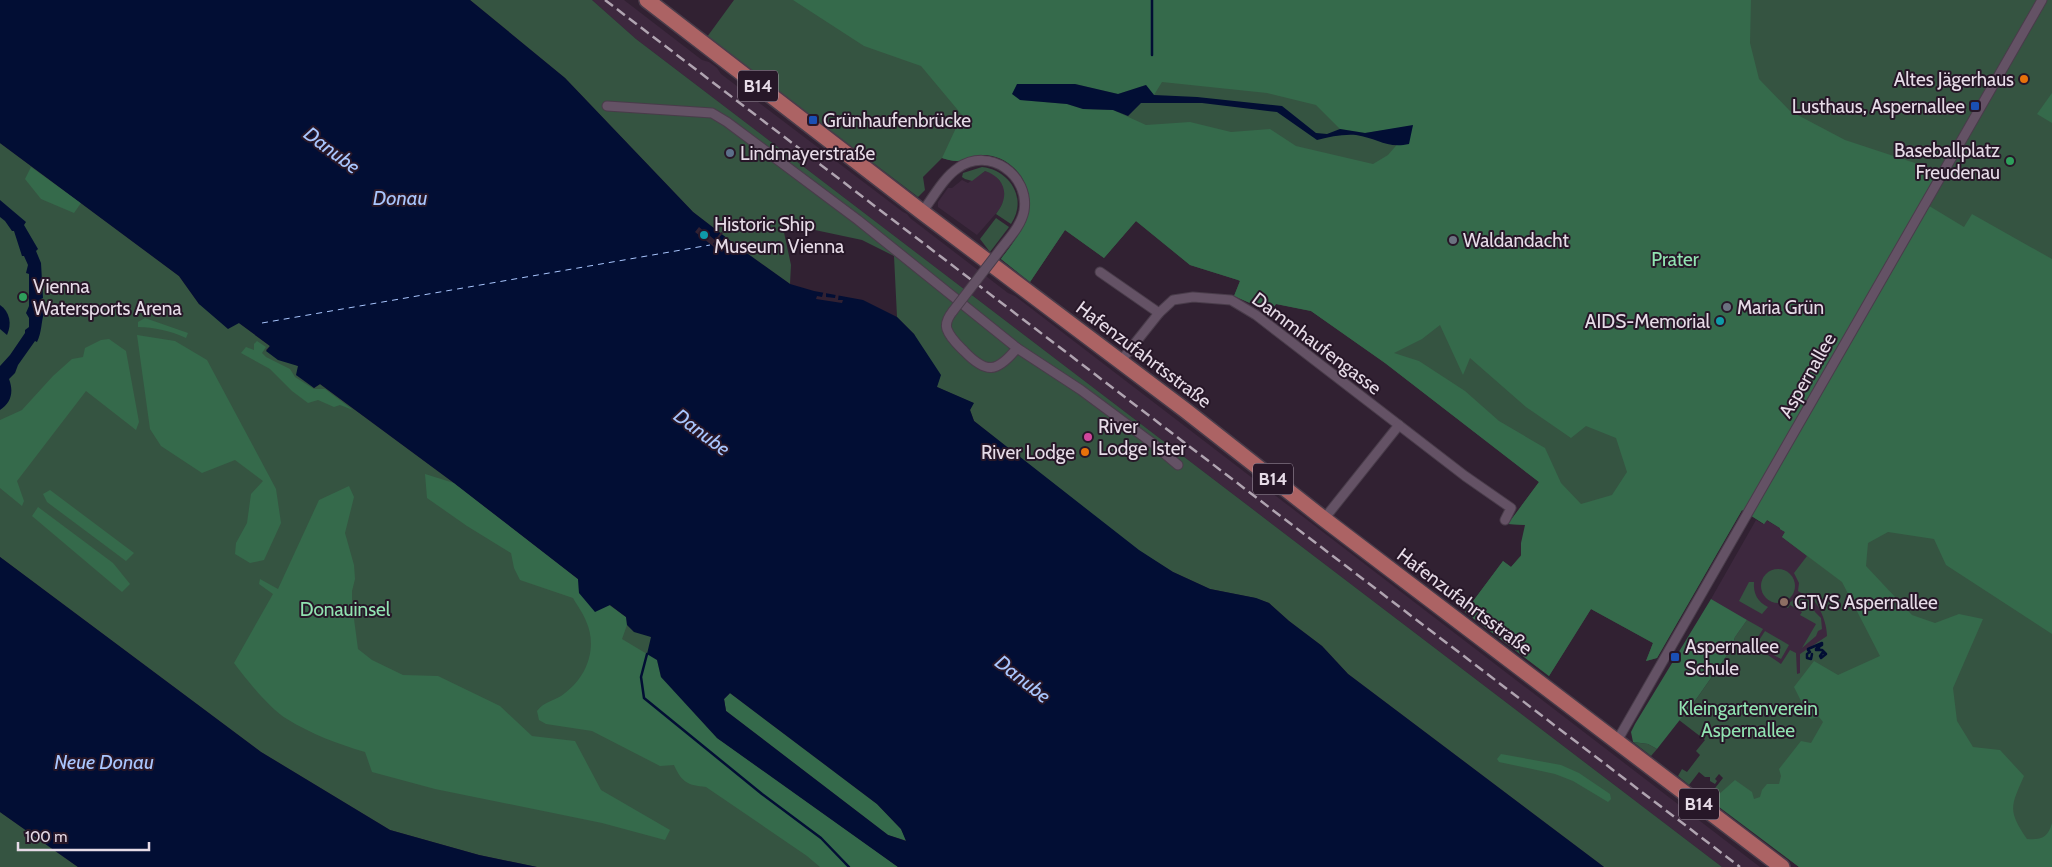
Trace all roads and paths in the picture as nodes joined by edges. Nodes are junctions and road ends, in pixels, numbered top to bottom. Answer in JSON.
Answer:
{"nodes":[{"id":1,"x":647,"y":0,"type":"edge"},
{"id":2,"x":2042,"y":0,"type":"edge"},
{"id":3,"x":607,"y":106,"type":"dead end"},
{"id":4,"x":922,"y":212,"type":"junction"},
{"id":5,"x":1100,"y":272,"type":"dead end"},
{"id":6,"x":1159,"y":312,"type":"junction"},
{"id":7,"x":1017,"y":348,"type":"junction"},
{"id":8,"x":1120,"y":362,"type":"junction"},
{"id":9,"x":1399,"y":425,"type":"junction"},
{"id":10,"x":1178,"y":465,"type":"dead end"},
{"id":11,"x":1324,"y":519,"type":"junction"},
{"id":12,"x":1505,"y":520,"type":"dead end"},
{"id":13,"x":1616,"y":741,"type":"junction"},
{"id":14,"x":1782,"y":867,"type":"edge"}],
"edges":[{"from":1,"to":4,"type":"main road","name":"Hafenzufahrtsstraße","number":"B14"},
{"from":2,"to":13,"type":"street","name":"Aspernallee"},
{"from":3,"to":7,"type":"street"},
{"from":4,"to":7,"type":"street","bridge":true},
{"from":4,"to":8,"type":"main road","name":"Hafenzufahrtsstraße","number":"B14"},
{"from":5,"to":6,"type":"street"},
{"from":6,"to":8,"type":"street","name":"Dammhaufengasse"},
{"from":6,"to":9,"type":"street","name":"Dammhaufengasse"},
{"from":7,"to":10,"type":"street"},
{"from":8,"to":11,"type":"main road","name":"Hafenzufahrtsstraße","number":"B14"},
{"from":9,"to":11,"type":"street"},
{"from":9,"to":12,"type":"street","name":"Dammhaufengasse"},
{"from":11,"to":13,"type":"main road","name":"Hafenzufahrtsstraße","number":"B14"},
{"from":13,"to":14,"type":"main road","number":"B14"}]}
